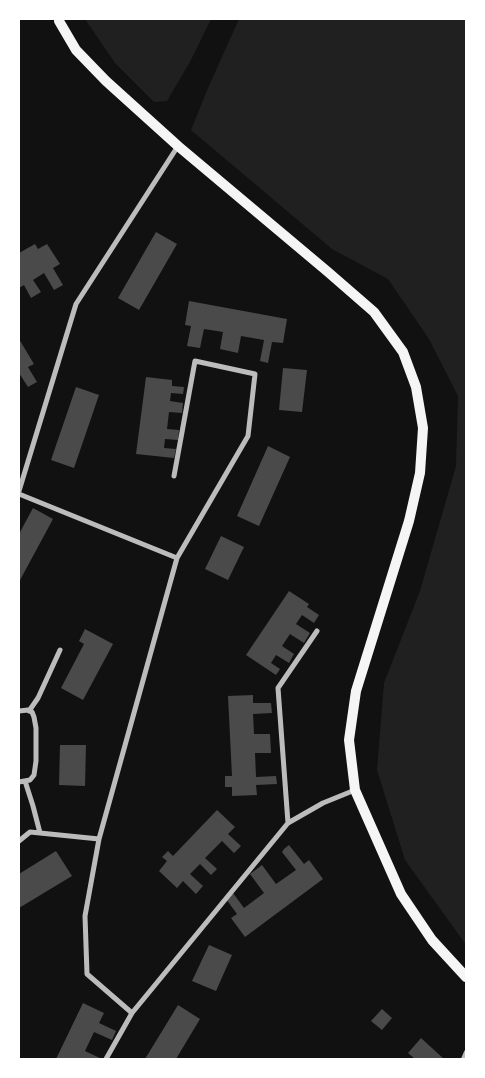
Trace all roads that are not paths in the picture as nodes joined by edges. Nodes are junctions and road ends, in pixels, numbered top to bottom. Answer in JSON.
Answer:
{"nodes":[{"id":1,"x":59,"y":19,"type":"edge"},
{"id":2,"x":178,"y":146,"type":"junction"},
{"id":3,"x":174,"y":476,"type":"dead end"},
{"id":4,"x":19,"y":493,"type":"edge"},
{"id":5,"x":177,"y":558,"type":"junction"},
{"id":6,"x":317,"y":631,"type":"dead end"},
{"id":7,"x":60,"y":650,"type":"dead end"},
{"id":8,"x":19,"y":711,"type":"edge"},
{"id":9,"x":29,"y":711,"type":"junction"},
{"id":10,"x":19,"y":782,"type":"edge"},
{"id":11,"x":25,"y":782,"type":"junction"},
{"id":12,"x":355,"y":790,"type":"junction"},
{"id":13,"x":288,"y":823,"type":"junction"},
{"id":14,"x":40,"y":833,"type":"junction"},
{"id":15,"x":99,"y":839,"type":"junction"},
{"id":16,"x":19,"y":841,"type":"edge"},
{"id":17,"x":466,"y":977,"type":"edge"},
{"id":18,"x":132,"y":1013,"type":"junction"},
{"id":19,"x":466,"y":1052,"type":"edge"},
{"id":20,"x":106,"y":1059,"type":"edge"},
{"id":21,"x":463,"y":1059,"type":"edge"}],
"edges":[{"from":1,"to":2,"type":"main road"},
{"from":2,"to":4,"type":"street"},
{"from":2,"to":12,"type":"main road"},
{"from":3,"to":5,"type":"street"},
{"from":4,"to":5,"type":"street"},
{"from":5,"to":15,"type":"street"},
{"from":6,"to":13,"type":"street"},
{"from":7,"to":9,"type":"street"},
{"from":8,"to":9,"type":"street"},
{"from":9,"to":11,"type":"street"},
{"from":10,"to":11,"type":"street"},
{"from":11,"to":14,"type":"street"},
{"from":12,"to":13,"type":"street"},
{"from":12,"to":17,"type":"main road"},
{"from":13,"to":18,"type":"street"},
{"from":14,"to":15,"type":"street"},
{"from":14,"to":16,"type":"street"},
{"from":15,"to":18,"type":"street"},
{"from":18,"to":20,"type":"street"},
{"from":19,"to":21,"type":"lane"}]}
